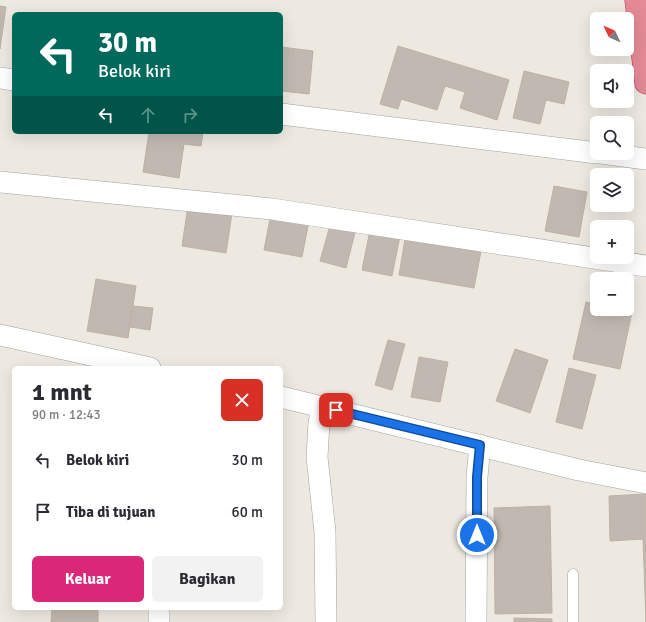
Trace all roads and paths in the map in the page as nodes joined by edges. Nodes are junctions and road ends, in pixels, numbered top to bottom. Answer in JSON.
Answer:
{"nodes":[{"id":1,"x":636,"y":0,"type":"edge"},
{"id":2,"x":0,"y":78,"type":"edge"},
{"id":3,"x":12,"y":80,"type":"edge"},
{"id":4,"x":646,"y":83,"type":"edge"},
{"id":5,"x":283,"y":114,"type":"edge"},
{"id":6,"x":590,"y":152,"type":"edge"},
{"id":7,"x":634,"y":157,"type":"edge"},
{"id":8,"x":646,"y":158,"type":"edge"},
{"id":9,"x":0,"y":182,"type":"edge"},
{"id":10,"x":646,"y":266,"type":"edge"},
{"id":11,"x":0,"y":335,"type":"edge"},
{"id":12,"x":141,"y":366,"type":"edge"},
{"id":13,"x":283,"y":398,"type":"edge"},
{"id":14,"x":319,"y":423,"type":"junction"},
{"id":15,"x":479,"y":460,"type":"junction"},
{"id":16,"x":646,"y":483,"type":"edge"},
{"id":17,"x":573,"y":574,"type":"dead end"},
{"id":18,"x":159,"y":610,"type":"edge"},
{"id":19,"x":159,"y":622,"type":"edge"},
{"id":20,"x":326,"y":622,"type":"edge"},
{"id":21,"x":476,"y":622,"type":"edge"},
{"id":22,"x":573,"y":622,"type":"edge"}],
"edges":[{"from":1,"to":4,"type":"highway"},
{"from":2,"to":3,"type":"street"},
{"from":5,"to":6,"type":"street"},
{"from":7,"to":8,"type":"street"},
{"from":9,"to":10,"type":"street"},
{"from":11,"to":12,"type":"street"},
{"from":13,"to":14,"type":"street"},
{"from":14,"to":15,"type":"street"},
{"from":14,"to":20,"type":"street"},
{"from":15,"to":16,"type":"street"},
{"from":15,"to":21,"type":"street"},
{"from":17,"to":22,"type":"lane"},
{"from":18,"to":19,"type":"street"}]}
